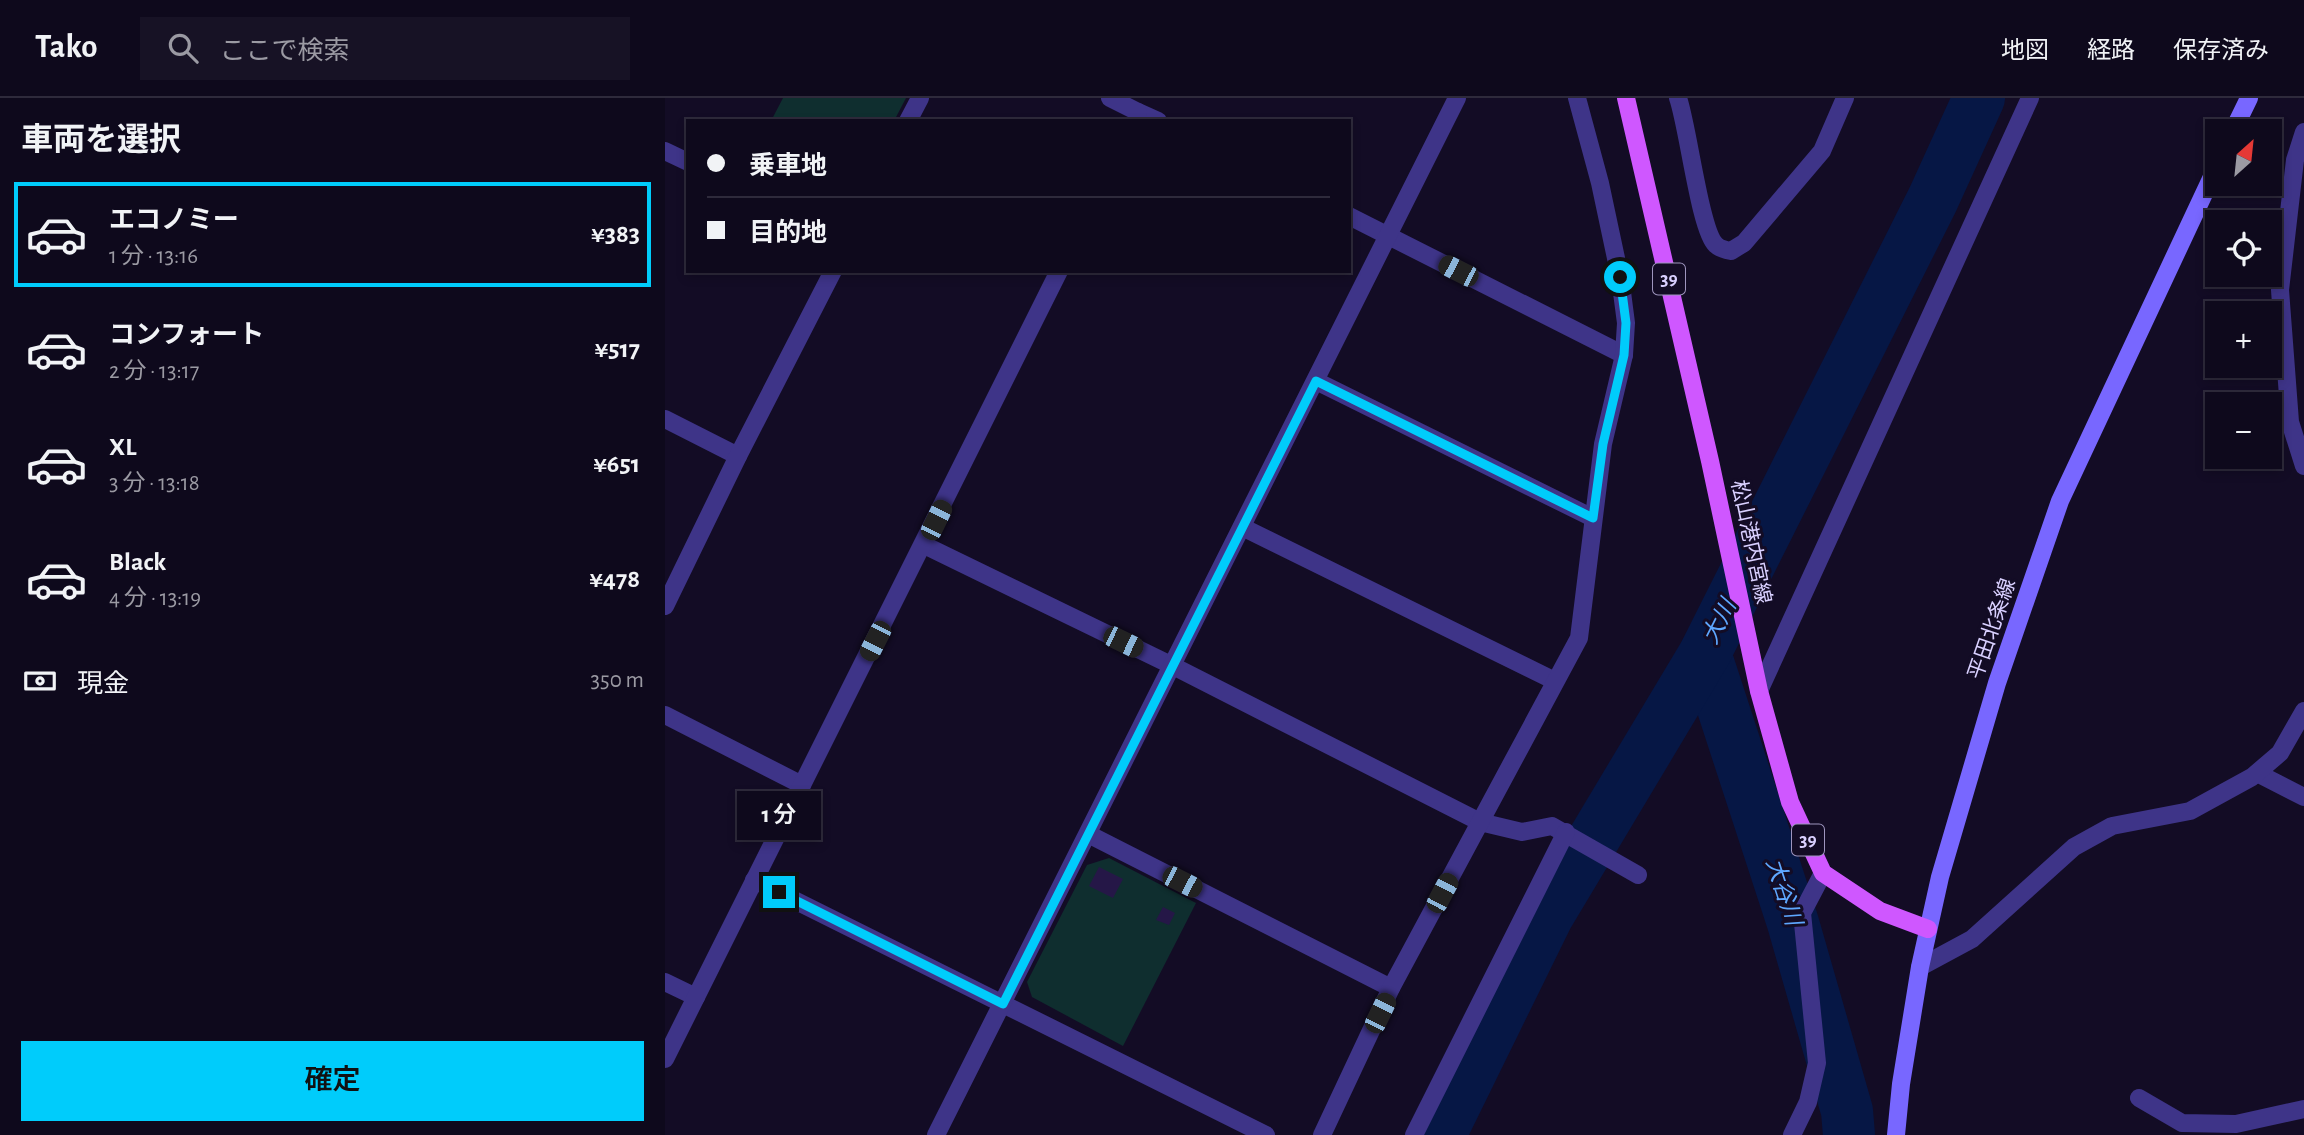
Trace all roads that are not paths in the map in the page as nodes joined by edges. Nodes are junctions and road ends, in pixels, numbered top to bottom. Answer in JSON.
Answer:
{"nodes":[{"id":1,"x":920,"y":98,"type":"edge"},
{"id":2,"x":1111,"y":98,"type":"edge"},
{"id":3,"x":1457,"y":98,"type":"edge"},
{"id":4,"x":1577,"y":98,"type":"edge"},
{"id":5,"x":1626,"y":98,"type":"edge"},
{"id":6,"x":1678,"y":98,"type":"edge"},
{"id":7,"x":1845,"y":98,"type":"edge"},
{"id":8,"x":2030,"y":98,"type":"edge"},
{"id":9,"x":2249,"y":98,"type":"edge"},
{"id":10,"x":1139,"y":110,"type":"edge"},
{"id":11,"x":909,"y":119,"type":"edge"},
{"id":12,"x":1155,"y":119,"type":"edge"},
{"id":13,"x":2239,"y":119,"type":"edge"},
{"id":14,"x":2304,"y":132,"type":"edge"},
{"id":15,"x":666,"y":154,"type":"edge"},
{"id":16,"x":686,"y":161,"type":"edge"},
{"id":17,"x":2205,"y":192,"type":"edge"},
{"id":18,"x":1351,"y":217,"type":"edge"},
{"id":19,"x":1387,"y":234,"type":"junction"},
{"id":20,"x":832,"y":273,"type":"edge"},
{"id":21,"x":1058,"y":273,"type":"edge"},
{"id":22,"x":1624,"y":355,"type":"junction"},
{"id":23,"x":1316,"y":381,"type":"junction"},
{"id":24,"x":665,"y":419,"type":"edge"},
{"id":25,"x":738,"y":456,"type":"junction"},
{"id":26,"x":2304,"y":466,"type":"edge"},
{"id":27,"x":1593,"y":518,"type":"junction"},
{"id":28,"x":1242,"y":527,"type":"junction"},
{"id":29,"x":924,"y":545,"type":"junction"},
{"id":30,"x":665,"y":606,"type":"edge"},
{"id":31,"x":1173,"y":666,"type":"junction"},
{"id":32,"x":1555,"y":681,"type":"junction"},
{"id":33,"x":1759,"y":691,"type":"junction"},
{"id":34,"x":2304,"y":711,"type":"edge"},
{"id":35,"x":665,"y":715,"type":"edge"},
{"id":36,"x":2257,"y":772,"type":"junction"},
{"id":37,"x":802,"y":785,"type":"junction"},
{"id":38,"x":2304,"y":797,"type":"edge"},
{"id":39,"x":1480,"y":822,"type":"junction"},
{"id":40,"x":1566,"y":832,"type":"junction"},
{"id":41,"x":1089,"y":834,"type":"junction"},
{"id":42,"x":1823,"y":873,"type":"junction"},
{"id":43,"x":1638,"y":875,"type":"dead end"},
{"id":44,"x":754,"y":880,"type":"junction"},
{"id":45,"x":1928,"y":929,"type":"junction"},
{"id":46,"x":1920,"y":967,"type":"junction"},
{"id":47,"x":665,"y":982,"type":"edge"},
{"id":48,"x":1391,"y":988,"type":"junction"},
{"id":49,"x":696,"y":998,"type":"junction"},
{"id":50,"x":1003,"y":1004,"type":"junction"},
{"id":51,"x":665,"y":1059,"type":"edge"},
{"id":52,"x":2139,"y":1098,"type":"dead end"},
{"id":53,"x":2304,"y":1109,"type":"edge"},
{"id":54,"x":936,"y":1135,"type":"edge"},
{"id":55,"x":1266,"y":1135,"type":"edge"},
{"id":56,"x":1322,"y":1135,"type":"edge"},
{"id":57,"x":1414,"y":1135,"type":"edge"},
{"id":58,"x":1792,"y":1135,"type":"edge"},
{"id":59,"x":1896,"y":1135,"type":"edge"}],
"edges":[{"from":1,"to":11,"type":"street"},
{"from":2,"to":10,"type":"street"},
{"from":3,"to":19,"type":"street"},
{"from":4,"to":22,"type":"street"},
{"from":5,"to":33,"type":"main road","name":"松山港内宮線","number":"39"},
{"from":6,"to":7,"type":"street"},
{"from":8,"to":33,"type":"street"},
{"from":9,"to":13,"type":"main road"},
{"from":10,"to":12,"type":"street"},
{"from":14,"to":26,"type":"street"},
{"from":15,"to":16,"type":"street"},
{"from":17,"to":45,"type":"main road","name":"平田北条線"},
{"from":18,"to":19,"type":"street"},
{"from":19,"to":22,"type":"street"},
{"from":19,"to":23,"type":"street"},
{"from":20,"to":25,"type":"street"},
{"from":21,"to":29,"type":"street"},
{"from":22,"to":27,"type":"street"},
{"from":23,"to":27,"type":"street"},
{"from":23,"to":28,"type":"street"},
{"from":24,"to":25,"type":"street"},
{"from":25,"to":30,"type":"street"},
{"from":27,"to":32,"type":"street"},
{"from":28,"to":31,"type":"street"},
{"from":28,"to":32,"type":"street"},
{"from":29,"to":31,"type":"street"},
{"from":29,"to":37,"type":"street"},
{"from":31,"to":39,"type":"street"},
{"from":31,"to":41,"type":"street"},
{"from":32,"to":39,"type":"street"},
{"from":33,"to":42,"type":"main road","name":"松山港内宮線","number":"39"},
{"from":34,"to":36,"type":"street"},
{"from":35,"to":37,"type":"street"},
{"from":36,"to":38,"type":"street"},
{"from":36,"to":46,"type":"street"},
{"from":37,"to":44,"type":"street"},
{"from":39,"to":40,"type":"street"},
{"from":39,"to":48,"type":"street"},
{"from":40,"to":43,"type":"street"},
{"from":40,"to":57,"type":"street"},
{"from":41,"to":48,"type":"street"},
{"from":41,"to":50,"type":"street"},
{"from":42,"to":45,"type":"main road","number":"39"},
{"from":42,"to":58,"type":"street"},
{"from":44,"to":49,"type":"street"},
{"from":44,"to":50,"type":"street"},
{"from":45,"to":46,"type":"main road","name":"平田北条線"},
{"from":46,"to":59,"type":"main road","name":"平田北条線"},
{"from":47,"to":49,"type":"street"},
{"from":48,"to":56,"type":"street"},
{"from":49,"to":51,"type":"street"},
{"from":50,"to":54,"type":"street"},
{"from":50,"to":55,"type":"street"},
{"from":52,"to":53,"type":"street"}]}
